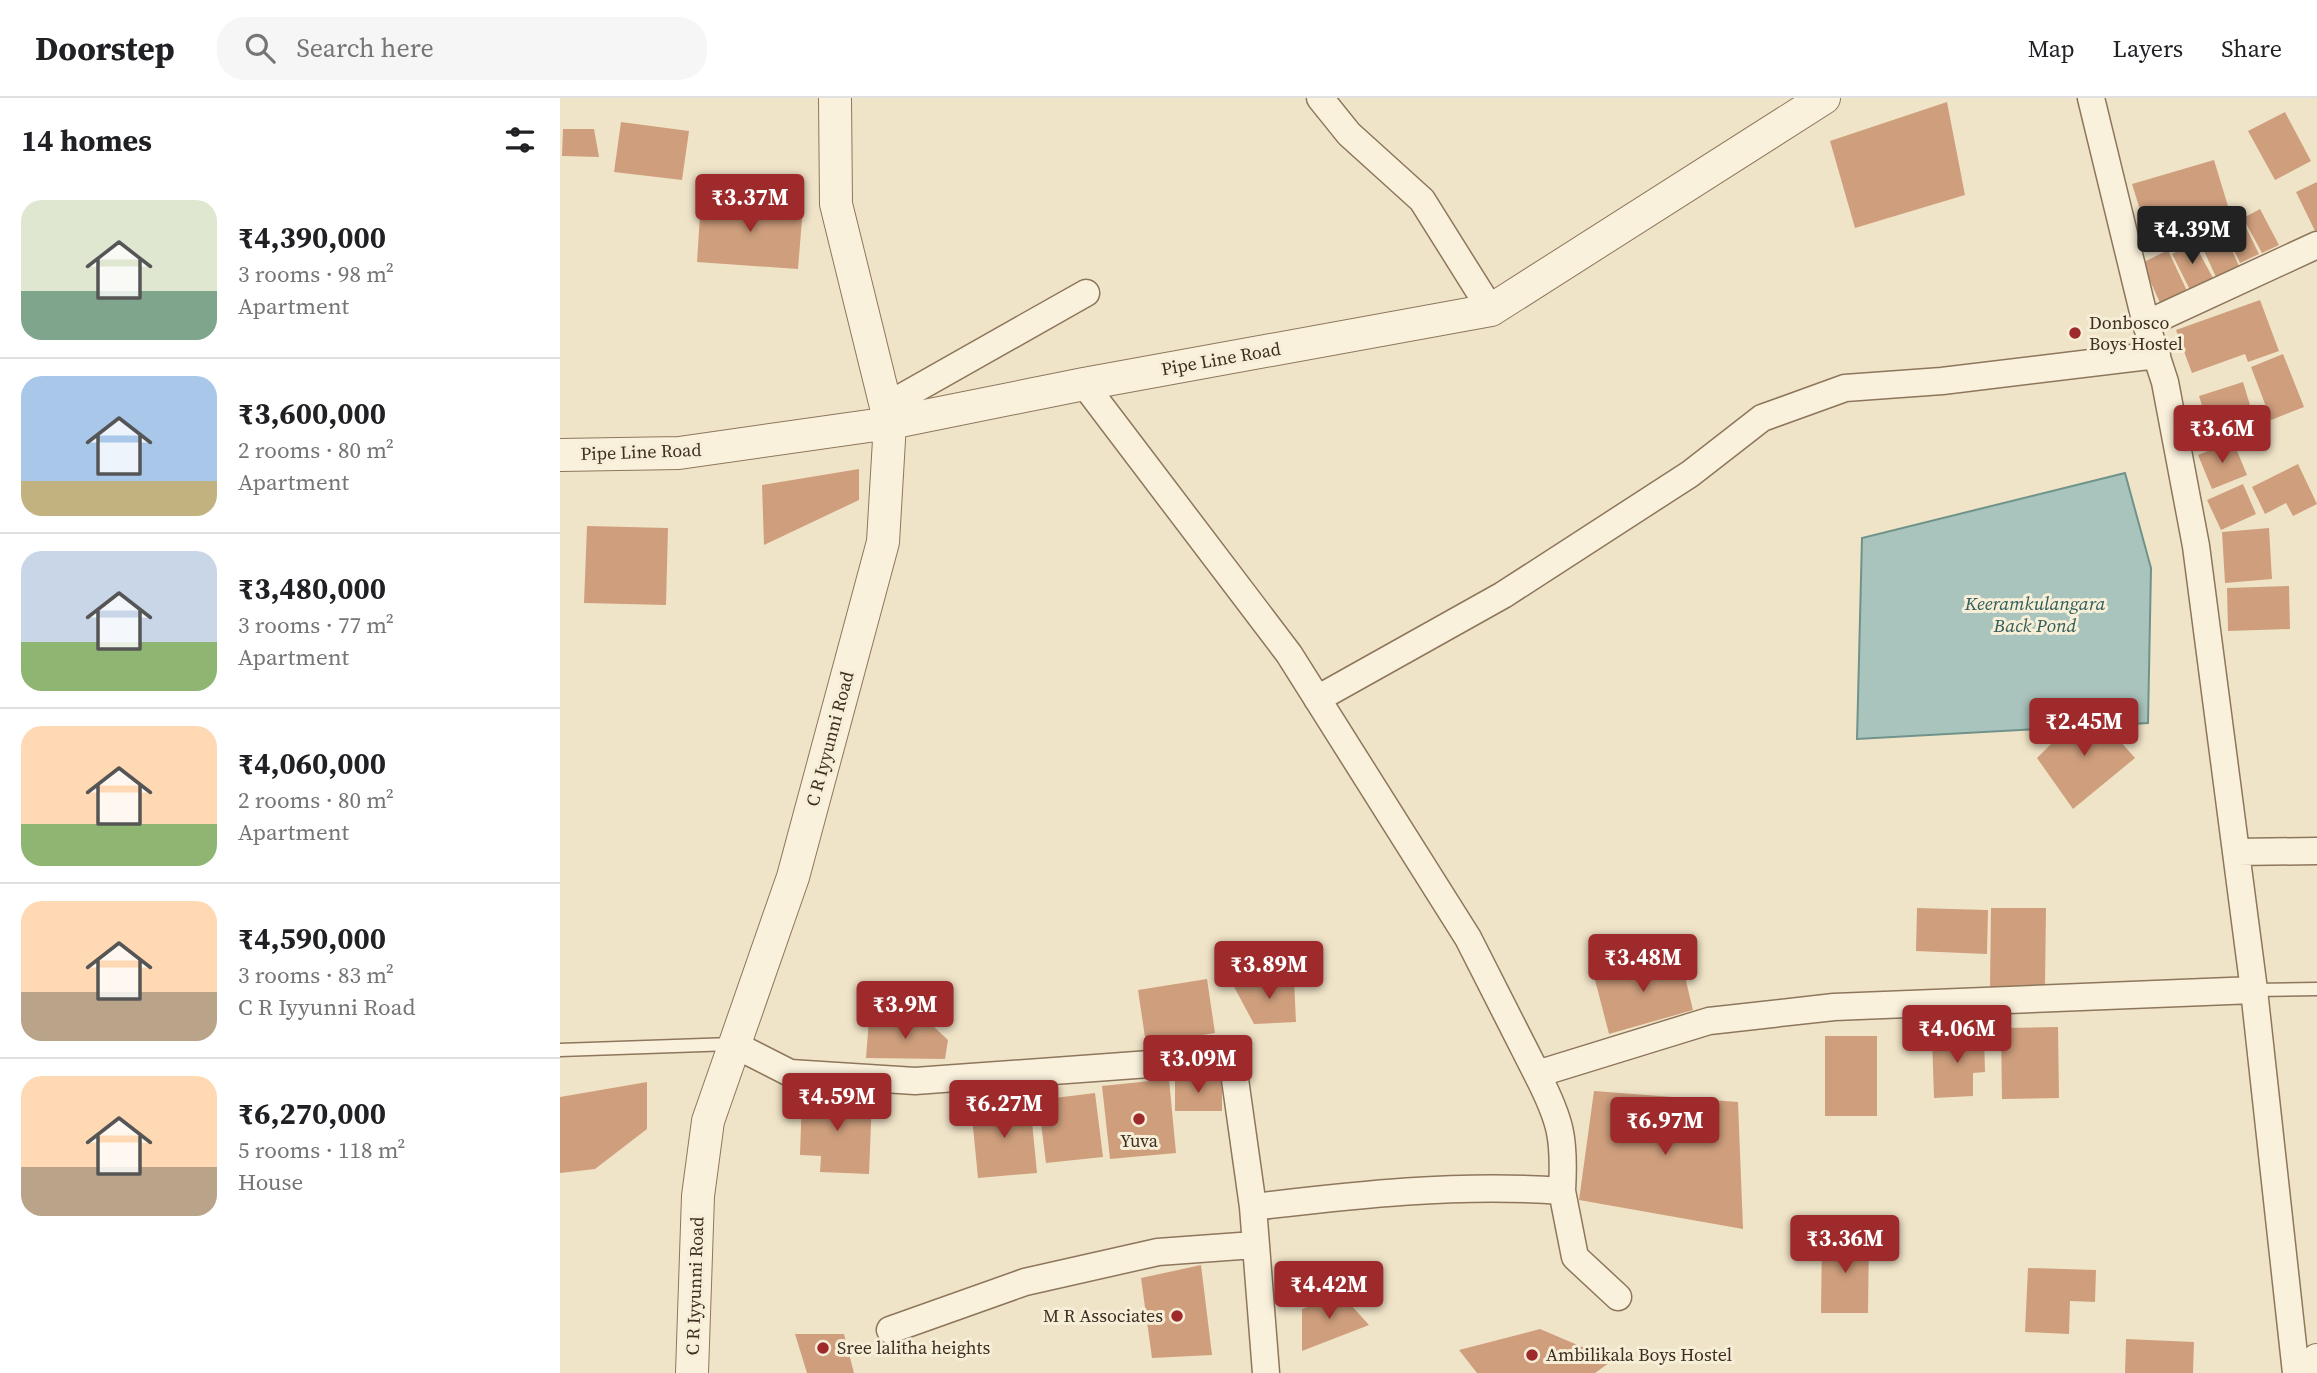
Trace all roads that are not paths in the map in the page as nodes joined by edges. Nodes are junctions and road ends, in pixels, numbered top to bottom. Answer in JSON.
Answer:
{"nodes":[{"id":1,"x":835,"y":98,"type":"edge"},
{"id":2,"x":1320,"y":98,"type":"edge"},
{"id":3,"x":1824,"y":98,"type":"edge"},
{"id":4,"x":2091,"y":98,"type":"edge"},
{"id":5,"x":2317,"y":245,"type":"edge"},
{"id":6,"x":1086,"y":293,"type":"dead end"},
{"id":7,"x":1491,"y":310,"type":"junction"},
{"id":8,"x":2146,"y":324,"type":"junction"},
{"id":9,"x":2157,"y":355,"type":"junction"},
{"id":10,"x":1084,"y":384,"type":"junction"},
{"id":11,"x":888,"y":415,"type":"junction"},
{"id":12,"x":560,"y":455,"type":"edge"},
{"id":13,"x":1317,"y":699,"type":"junction"},
{"id":14,"x":2317,"y":851,"type":"edge"},
{"id":15,"x":2236,"y":852,"type":"junction"},
{"id":16,"x":2317,"y":989,"type":"edge"},
{"id":17,"x":2253,"y":990,"type":"junction"},
{"id":18,"x":733,"y":1044,"type":"junction"},
{"id":19,"x":560,"y":1050,"type":"edge"},
{"id":20,"x":1537,"y":1074,"type":"junction"},
{"id":21,"x":1562,"y":1191,"type":"junction"},
{"id":22,"x":1253,"y":1206,"type":"junction"},
{"id":23,"x":1254,"y":1245,"type":"junction"},
{"id":24,"x":1618,"y":1297,"type":"dead end"},
{"id":25,"x":890,"y":1330,"type":"dead end"},
{"id":26,"x":2317,"y":1360,"type":"edge"},
{"id":27,"x":692,"y":1373,"type":"edge"},
{"id":28,"x":1266,"y":1373,"type":"edge"},
{"id":29,"x":2296,"y":1373,"type":"edge"},
{"id":30,"x":2304,"y":1373,"type":"edge"}],
"edges":[{"from":1,"to":11,"type":"street","name":"C R Iyyunni Road"},
{"from":2,"to":7,"type":"street"},
{"from":3,"to":7,"type":"street","name":"Pipe Line Road"},
{"from":4,"to":8,"type":"street"},
{"from":5,"to":8,"type":"street"},
{"from":6,"to":11,"type":"street"},
{"from":7,"to":10,"type":"street","name":"Pipe Line Road"},
{"from":8,"to":9,"type":"street"},
{"from":9,"to":13,"type":"street"},
{"from":9,"to":15,"type":"street"},
{"from":10,"to":11,"type":"street","name":"Pipe Line Road"},
{"from":10,"to":13,"type":"street"},
{"from":11,"to":12,"type":"street","name":"Pipe Line Road"},
{"from":11,"to":18,"type":"street","name":"C R Iyyunni Road"},
{"from":13,"to":20,"type":"street"},
{"from":14,"to":15,"type":"street"},
{"from":15,"to":17,"type":"street"},
{"from":16,"to":17,"type":"lane"},
{"from":17,"to":20,"type":"street"},
{"from":17,"to":29,"type":"street"},
{"from":18,"to":19,"type":"lane"},
{"from":18,"to":22,"type":"street"},
{"from":18,"to":27,"type":"street","name":"C R Iyyunni Road"},
{"from":20,"to":21,"type":"street"},
{"from":21,"to":22,"type":"street"},
{"from":21,"to":24,"type":"street"},
{"from":22,"to":23,"type":"street"},
{"from":23,"to":25,"type":"street"},
{"from":23,"to":28,"type":"street"},
{"from":26,"to":30,"type":"street"}]}
